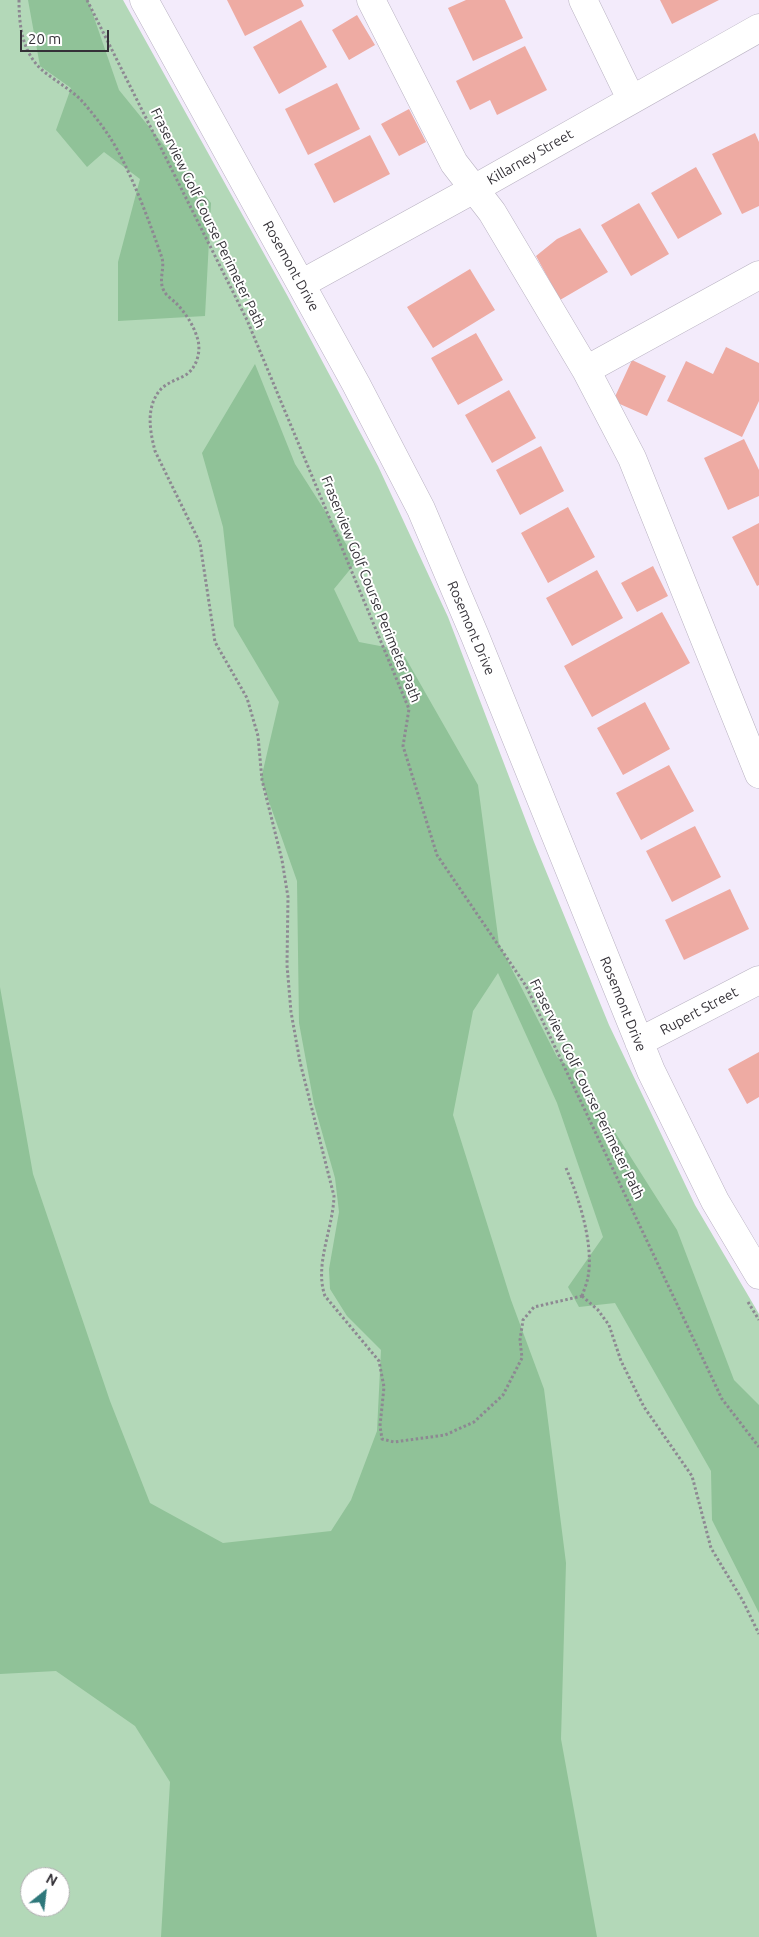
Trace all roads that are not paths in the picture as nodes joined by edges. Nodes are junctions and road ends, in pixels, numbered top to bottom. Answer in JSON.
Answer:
{"nodes":[{"id":1,"x":144,"y":0,"type":"edge"},
{"id":2,"x":371,"y":0,"type":"edge"},
{"id":3,"x":583,"y":0,"type":"edge"},
{"id":4,"x":759,"y":28,"type":"edge"},
{"id":5,"x":631,"y":99,"type":"junction"},
{"id":6,"x":474,"y":189,"type":"junction"},
{"id":7,"x":759,"y":275,"type":"edge"},
{"id":8,"x":301,"y":284,"type":"junction"},
{"id":9,"x":586,"y":370,"type":"junction"},
{"id":10,"x":757,"y":760,"type":"edge"},
{"id":11,"x":759,"y":980,"type":"edge"},
{"id":12,"x":639,"y":1042,"type":"junction"},
{"id":13,"x":751,"y":1285,"type":"edge"}],
"edges":[{"from":1,"to":8,"type":"street","name":"Rosemont Drive"},
{"from":2,"to":6,"type":"street"},
{"from":3,"to":5,"type":"street"},
{"from":4,"to":5,"type":"street","name":"Killarney Street"},
{"from":5,"to":6,"type":"street","name":"Killarney Street"},
{"from":6,"to":8,"type":"street","name":"Killarney Street"},
{"from":6,"to":9,"type":"street"},
{"from":7,"to":9,"type":"street"},
{"from":8,"to":12,"type":"street","name":"Rosemont Drive"},
{"from":9,"to":10,"type":"street"},
{"from":11,"to":12,"type":"street","name":"Rupert Street"},
{"from":12,"to":13,"type":"street","name":"Rosemont Drive"}]}
